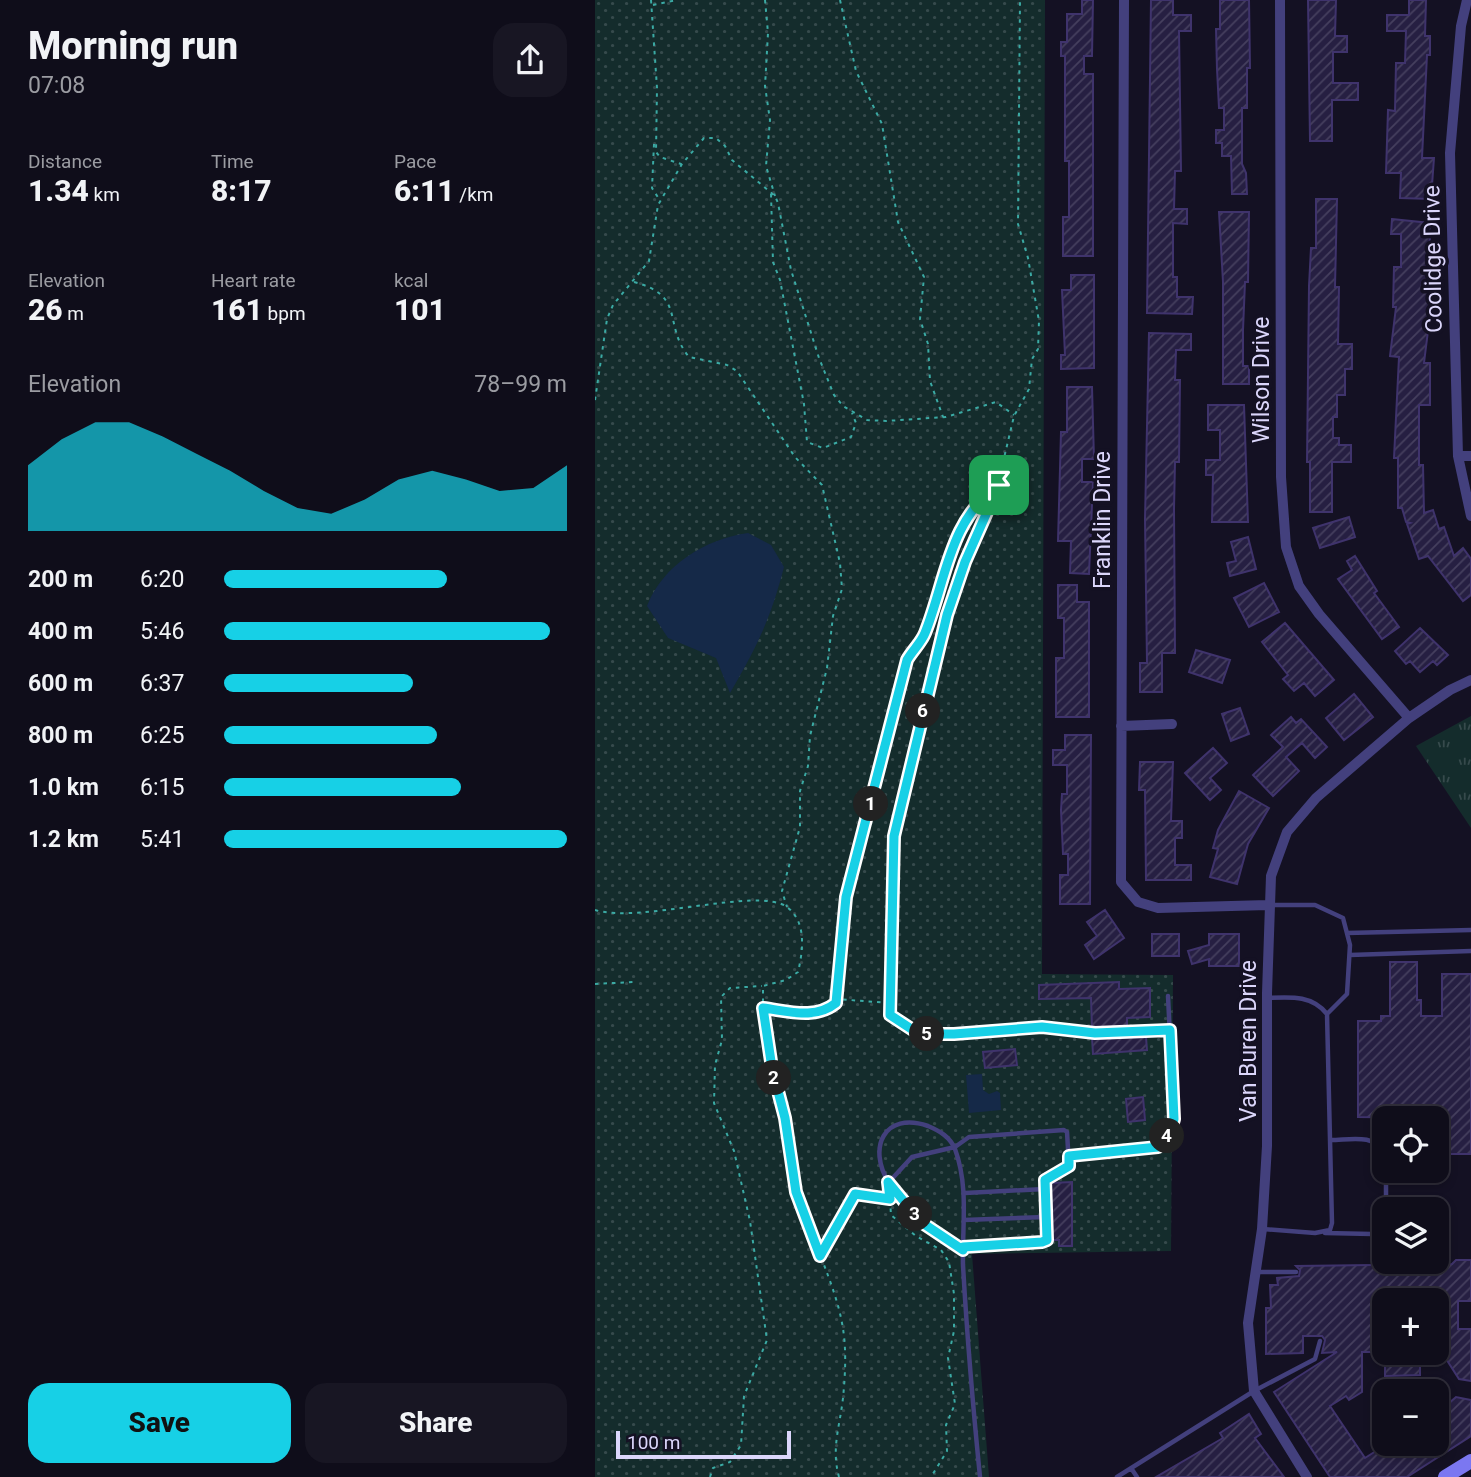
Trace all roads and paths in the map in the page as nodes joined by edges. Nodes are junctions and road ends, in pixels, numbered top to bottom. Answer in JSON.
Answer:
{"nodes":[{"id":1,"x":652,"y":0,"type":"edge"},
{"id":2,"x":677,"y":0,"type":"edge"},
{"id":3,"x":765,"y":0,"type":"edge"},
{"id":4,"x":840,"y":0,"type":"edge"},
{"id":5,"x":1020,"y":0,"type":"edge"},
{"id":6,"x":1124,"y":0,"type":"edge"},
{"id":7,"x":1280,"y":0,"type":"edge"},
{"id":8,"x":1467,"y":0,"type":"edge"},
{"id":9,"x":652,"y":5,"type":"junction"},
{"id":10,"x":655,"y":139,"type":"junction"},
{"id":11,"x":682,"y":164,"type":"junction"},
{"id":12,"x":771,"y":193,"type":"junction"},
{"id":13,"x":775,"y":196,"type":"junction"},
{"id":14,"x":661,"y":200,"type":"junction"},
{"id":15,"x":633,"y":282,"type":"junction"},
{"id":16,"x":595,"y":400,"type":"edge"},
{"id":17,"x":852,"y":413,"type":"junction"},
{"id":18,"x":1014,"y":416,"type":"junction"},
{"id":19,"x":944,"y":418,"type":"junction"},
{"id":20,"x":1458,"y":456,"type":"junction"},
{"id":21,"x":1471,"y":456,"type":"edge"},
{"id":22,"x":999,"y":485,"type":"junction"},
{"id":23,"x":1471,"y":516,"type":"edge"},
{"id":24,"x":1471,"y":680,"type":"edge"},
{"id":25,"x":1409,"y":718,"type":"junction"},
{"id":26,"x":1172,"y":724,"type":"dead end"},
{"id":27,"x":1121,"y":726,"type":"junction"},
{"id":28,"x":1268,"y":905,"type":"junction"},
{"id":29,"x":787,"y":907,"type":"junction"},
{"id":30,"x":595,"y":910,"type":"edge"},
{"id":31,"x":1471,"y":930,"type":"edge"},
{"id":32,"x":1347,"y":933,"type":"junction"},
{"id":33,"x":1471,"y":951,"type":"edge"},
{"id":34,"x":1350,"y":955,"type":"junction"},
{"id":35,"x":633,"y":982,"type":"dead end"},
{"id":36,"x":595,"y":984,"type":"edge"},
{"id":37,"x":763,"y":986,"type":"junction"},
{"id":38,"x":1168,"y":996,"type":"dead end"},
{"id":39,"x":1267,"y":998,"type":"junction"},
{"id":40,"x":837,"y":999,"type":"junction"},
{"id":41,"x":890,"y":1003,"type":"junction"},
{"id":42,"x":763,"y":1008,"type":"junction"},
{"id":43,"x":1327,"y":1014,"type":"junction"},
{"id":44,"x":890,"y":1015,"type":"joint"},
{"id":45,"x":1170,"y":1030,"type":"junction"},
{"id":46,"x":1331,"y":1140,"type":"junction"},
{"id":47,"x":1372,"y":1140,"type":"edge"},
{"id":48,"x":954,"y":1147,"type":"junction"},
{"id":49,"x":1069,"y":1156,"type":"junction"},
{"id":50,"x":888,"y":1182,"type":"junction"},
{"id":51,"x":1045,"y":1189,"type":"junction"},
{"id":52,"x":965,"y":1194,"type":"junction"},
{"id":53,"x":890,"y":1199,"type":"junction"},
{"id":54,"x":1046,"y":1217,"type":"junction"},
{"id":55,"x":964,"y":1220,"type":"junction"},
{"id":56,"x":1262,"y":1229,"type":"junction"},
{"id":57,"x":1317,"y":1233,"type":"junction"},
{"id":58,"x":1372,"y":1234,"type":"edge"},
{"id":59,"x":963,"y":1248,"type":"junction"},
{"id":60,"x":820,"y":1256,"type":"junction"},
{"id":61,"x":1255,"y":1272,"type":"junction"},
{"id":62,"x":1296,"y":1272,"type":"dead end"},
{"id":63,"x":1319,"y":1341,"type":"dead end"},
{"id":64,"x":1254,"y":1391,"type":"junction"},
{"id":65,"x":1471,"y":1461,"type":"edge"},
{"id":66,"x":1131,"y":1468,"type":"junction"},
{"id":67,"x":710,"y":1477,"type":"edge"},
{"id":68,"x":839,"y":1477,"type":"edge"},
{"id":69,"x":931,"y":1477,"type":"edge"},
{"id":70,"x":980,"y":1477,"type":"edge"},
{"id":71,"x":1117,"y":1477,"type":"edge"},
{"id":72,"x":1137,"y":1477,"type":"edge"},
{"id":73,"x":1307,"y":1477,"type":"edge"},
{"id":74,"x":1445,"y":1477,"type":"edge"}],
"edges":[{"from":1,"to":9,"type":"path"},
{"from":2,"to":9,"type":"path"},
{"from":3,"to":13,"type":"path"},
{"from":4,"to":19,"type":"path"},
{"from":5,"to":18,"type":"path"},
{"from":6,"to":27,"type":"street","name":"Franklin Drive"},
{"from":7,"to":25,"type":"street","name":"Wilson Drive"},
{"from":8,"to":20,"type":"street","name":"Coolidge Drive"},
{"from":9,"to":10,"type":"path"},
{"from":10,"to":11,"type":"path"},
{"from":10,"to":14,"type":"path"},
{"from":11,"to":12,"type":"path"},
{"from":11,"to":14,"type":"path"},
{"from":12,"to":13,"type":"path"},
{"from":12,"to":17,"type":"path"},
{"from":13,"to":17,"type":"path"},
{"from":14,"to":15,"type":"path"},
{"from":15,"to":16,"type":"path"},
{"from":15,"to":29,"type":"path"},
{"from":17,"to":19,"type":"path"},
{"from":18,"to":19,"type":"path"},
{"from":18,"to":22,"type":"path"},
{"from":20,"to":21,"type":"street"},
{"from":20,"to":23,"type":"street","name":"Coolidge Drive"},
{"from":22,"to":40,"type":"path"},
{"from":22,"to":41,"type":"path"},
{"from":24,"to":25,"type":"street","name":"Van Buren Drive"},
{"from":25,"to":28,"type":"street","name":"Van Buren Drive"},
{"from":26,"to":27,"type":"street"},
{"from":27,"to":28,"type":"street","name":"Franklin Drive"},
{"from":28,"to":32,"type":"lane"},
{"from":28,"to":39,"type":"street","name":"Van Buren Drive"},
{"from":29,"to":30,"type":"path"},
{"from":29,"to":37,"type":"path"},
{"from":31,"to":32,"type":"lane"},
{"from":32,"to":34,"type":"lane"},
{"from":33,"to":34,"type":"lane"},
{"from":34,"to":43,"type":"lane"},
{"from":35,"to":36,"type":"path"},
{"from":37,"to":42,"type":"path"},
{"from":37,"to":67,"type":"path"},
{"from":38,"to":45,"type":"lane"},
{"from":39,"to":43,"type":"lane"},
{"from":39,"to":56,"type":"street","name":"Van Buren Drive"},
{"from":40,"to":41,"type":"path"},
{"from":40,"to":42,"type":"path"},
{"from":41,"to":44,"type":"path"},
{"from":42,"to":60,"type":"path"},
{"from":43,"to":46,"type":"lane"},
{"from":44,"to":45,"type":"lane"},
{"from":45,"to":49,"type":"lane"},
{"from":46,"to":47,"type":"lane"},
{"from":46,"to":57,"type":"lane"},
{"from":48,"to":49,"type":"lane"},
{"from":48,"to":50,"type":"lane"},
{"from":48,"to":50,"type":"lane"},
{"from":48,"to":52,"type":"lane"},
{"from":49,"to":51,"type":"lane"},
{"from":50,"to":53,"type":"path"},
{"from":50,"to":59,"type":"lane"},
{"from":51,"to":52,"type":"lane"},
{"from":51,"to":54,"type":"lane"},
{"from":52,"to":55,"type":"lane"},
{"from":53,"to":60,"type":"path"},
{"from":53,"to":69,"type":"path"},
{"from":54,"to":55,"type":"lane"},
{"from":54,"to":59,"type":"lane"},
{"from":55,"to":59,"type":"lane"},
{"from":56,"to":57,"type":"lane"},
{"from":56,"to":61,"type":"street","name":"Van Buren Drive"},
{"from":57,"to":58,"type":"lane"},
{"from":59,"to":70,"type":"lane"},
{"from":60,"to":68,"type":"path"},
{"from":61,"to":62,"type":"lane"},
{"from":61,"to":64,"type":"street","name":"Van Buren Drive"},
{"from":63,"to":64,"type":"lane"},
{"from":64,"to":66,"type":"lane"},
{"from":64,"to":73,"type":"street","name":"Van Buren Drive"},
{"from":65,"to":74,"type":"main road"},
{"from":66,"to":71,"type":"lane"},
{"from":66,"to":72,"type":"lane"}]}
